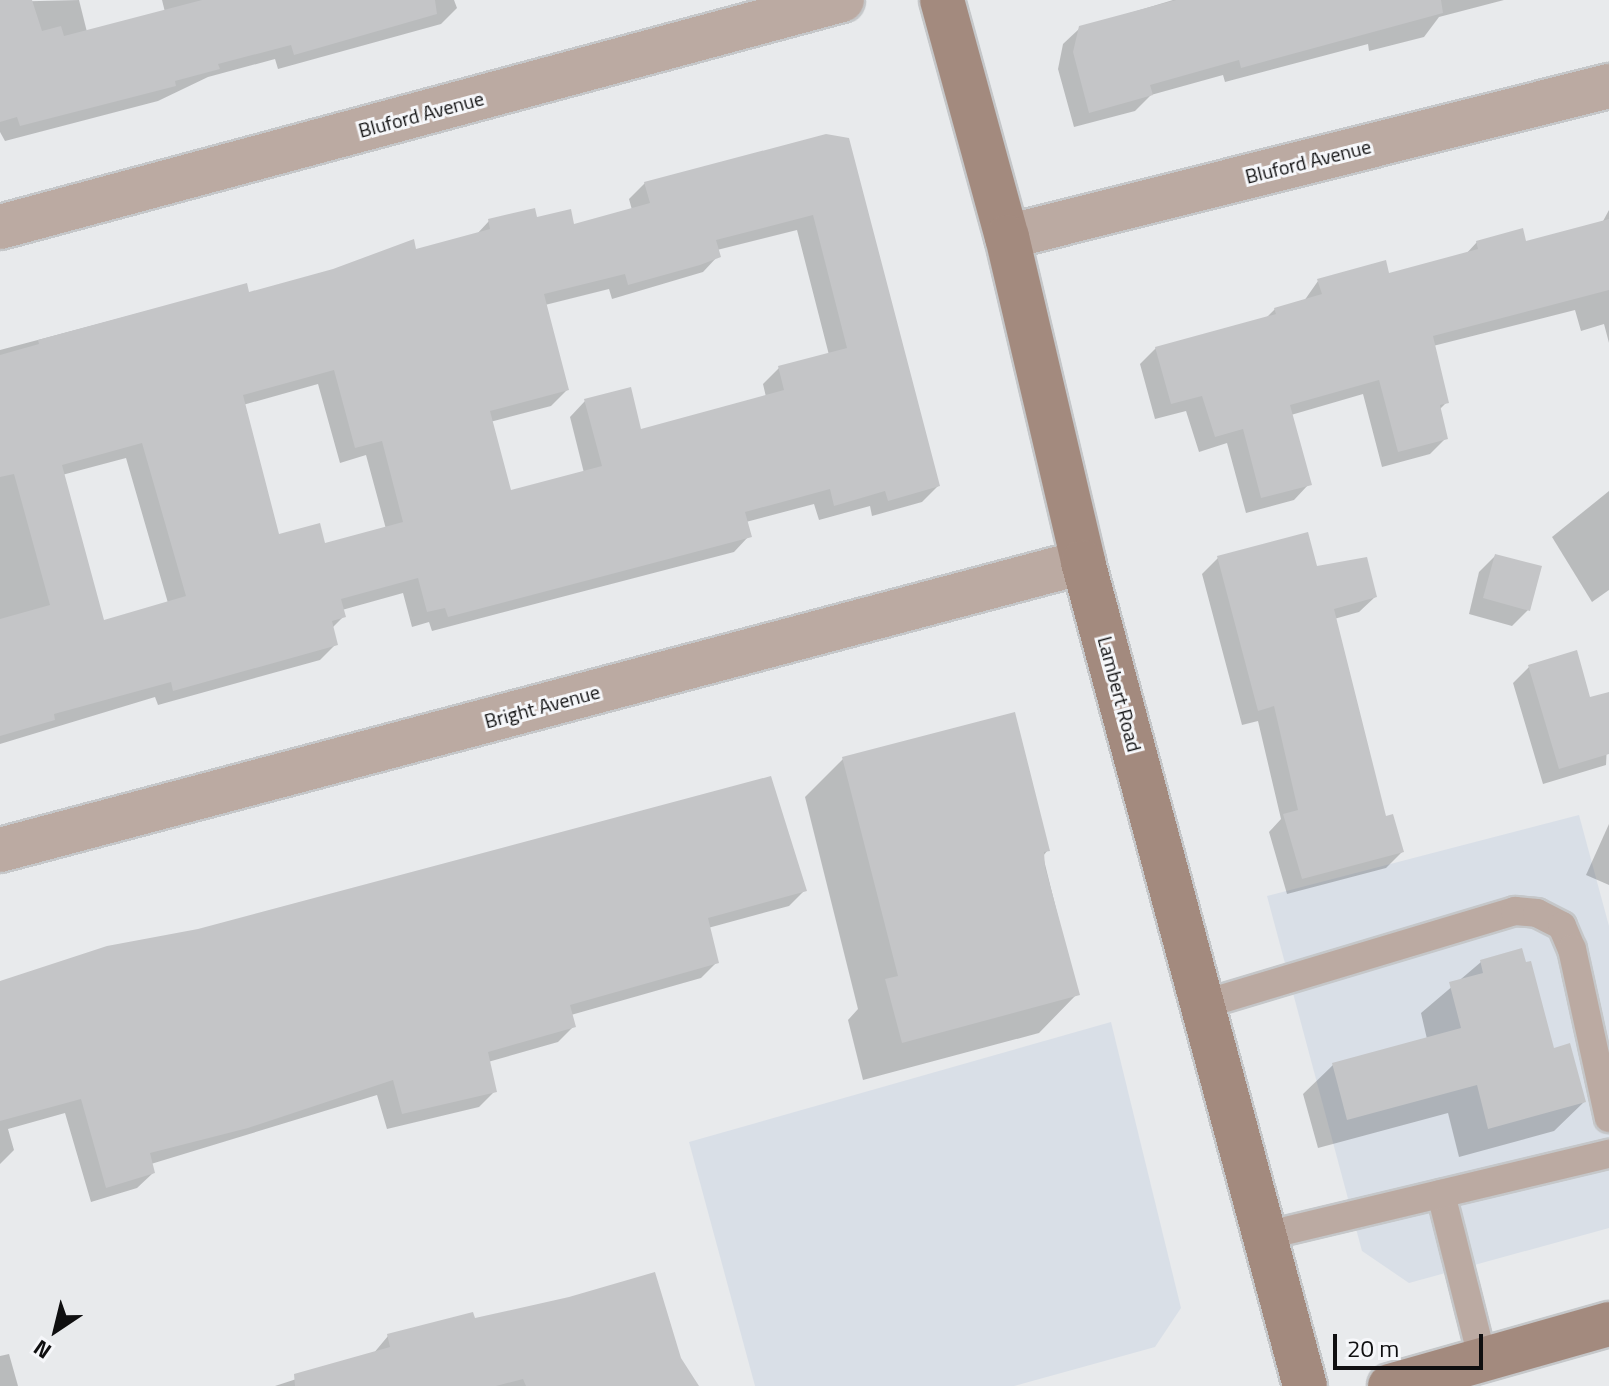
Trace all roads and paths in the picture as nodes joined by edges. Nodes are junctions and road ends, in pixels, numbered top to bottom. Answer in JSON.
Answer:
{"nodes":[{"id":1,"x":842,"y":0,"type":"edge"},
{"id":2,"x":942,"y":0,"type":"edge"},
{"id":3,"x":1609,"y":86,"type":"edge"},
{"id":4,"x":0,"y":227,"type":"edge"},
{"id":5,"x":1007,"y":237,"type":"junction"},
{"id":6,"x":1083,"y":562,"type":"junction"},
{"id":7,"x":0,"y":850,"type":"edge"},
{"id":8,"x":1205,"y":1004,"type":"junction"},
{"id":9,"x":1609,"y":1118,"type":"edge"},
{"id":10,"x":1609,"y":1154,"type":"edge"},
{"id":11,"x":1441,"y":1194,"type":"junction"},
{"id":12,"x":1264,"y":1236,"type":"junction"},
{"id":13,"x":1609,"y":1324,"type":"edge"},
{"id":14,"x":1483,"y":1361,"type":"junction"},
{"id":15,"x":1305,"y":1386,"type":"edge"},
{"id":16,"x":1390,"y":1386,"type":"edge"}],
"edges":[{"from":1,"to":4,"type":"street","name":"Bluford Avenue"},
{"from":2,"to":5,"type":"main road","name":"Lambert Road"},
{"from":3,"to":5,"type":"street","name":"Bluford Avenue"},
{"from":5,"to":6,"type":"main road","name":"Lambert Road"},
{"from":6,"to":7,"type":"street","name":"Bright Avenue"},
{"from":6,"to":8,"type":"main road","name":"Lambert Road"},
{"from":8,"to":9,"type":"lane"},
{"from":8,"to":12,"type":"main road","name":"Lambert Road"},
{"from":10,"to":11,"type":"lane"},
{"from":11,"to":12,"type":"lane"},
{"from":11,"to":14,"type":"lane"},
{"from":12,"to":15,"type":"main road","name":"Lambert Road"},
{"from":13,"to":14,"type":"main road"},
{"from":14,"to":16,"type":"main road"}]}
